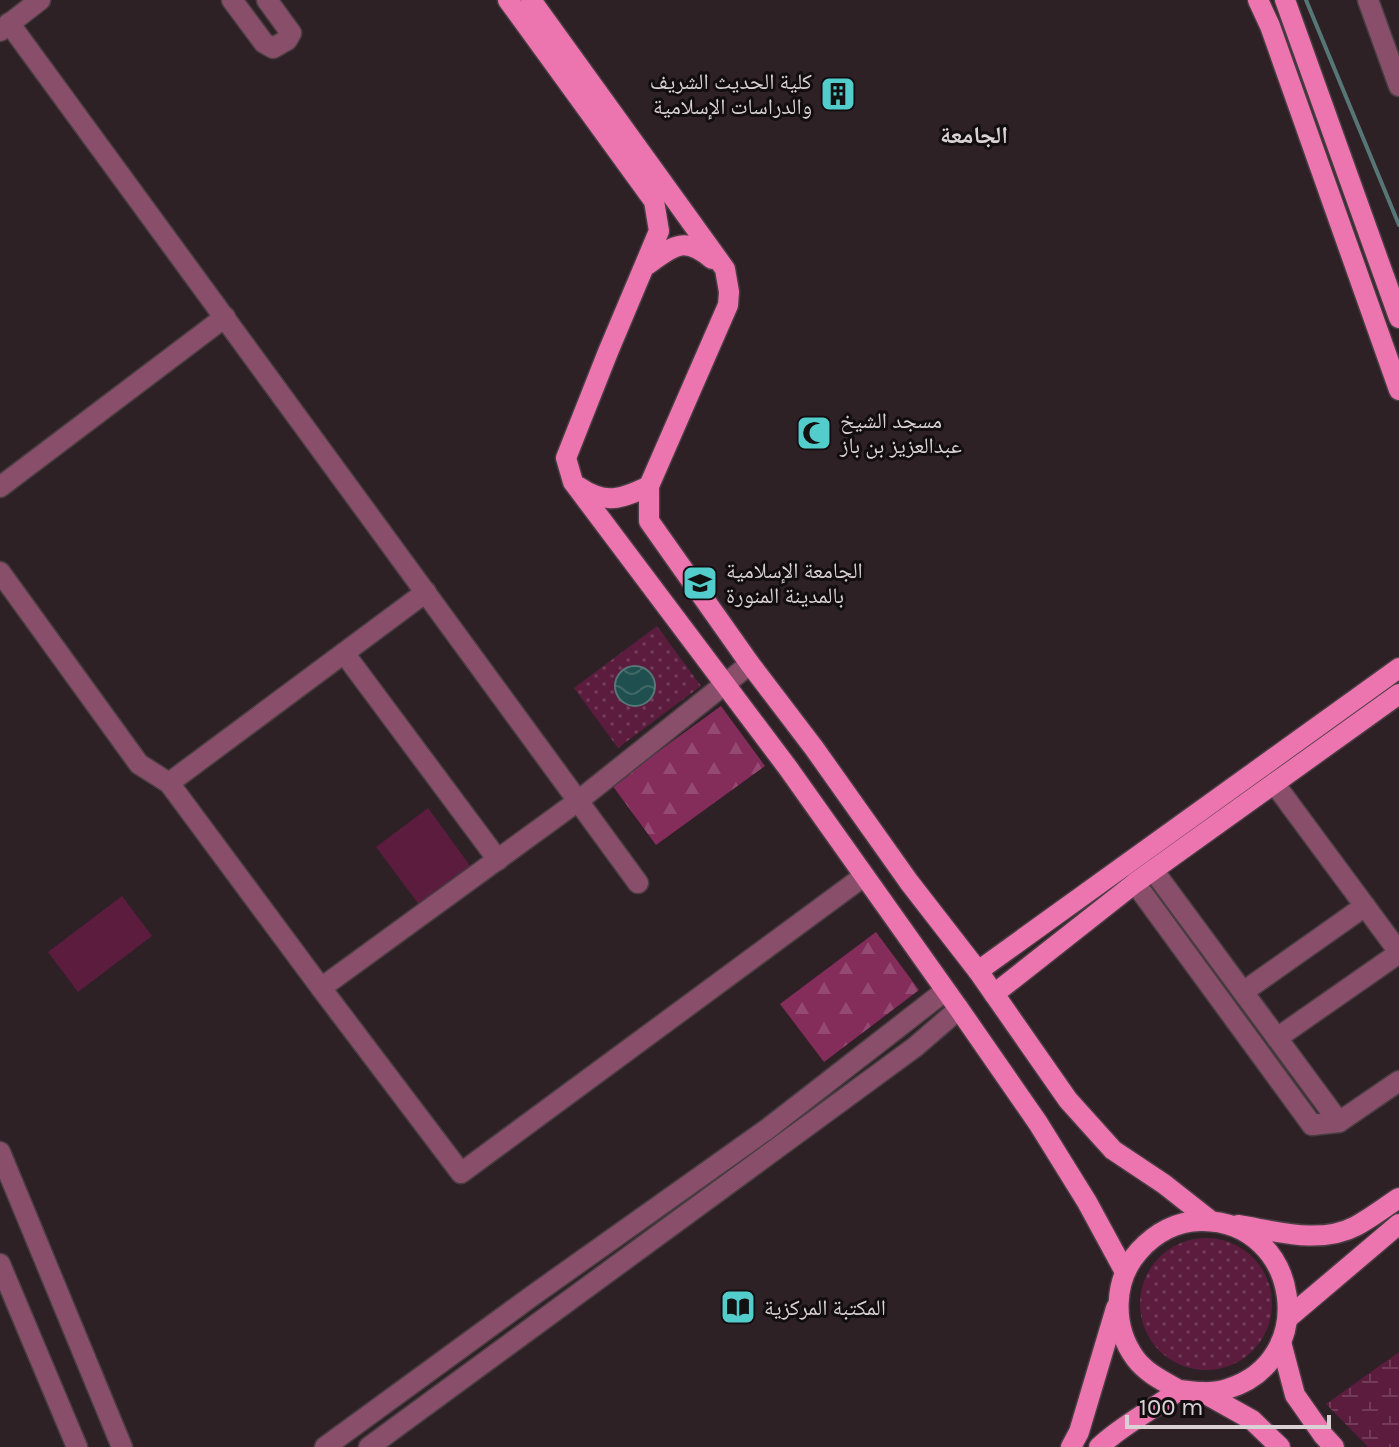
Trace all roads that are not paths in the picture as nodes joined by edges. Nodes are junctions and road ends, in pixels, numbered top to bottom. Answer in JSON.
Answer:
{"nodes":[{"id":1,"x":40,"y":0,"type":"edge"},
{"id":2,"x":232,"y":0,"type":"edge"},
{"id":3,"x":267,"y":0,"type":"edge"},
{"id":4,"x":508,"y":0,"type":"edge"},
{"id":5,"x":531,"y":0,"type":"edge"},
{"id":6,"x":1258,"y":0,"type":"edge"},
{"id":7,"x":1285,"y":0,"type":"edge"},
{"id":8,"x":1368,"y":0,"type":"edge"},
{"id":9,"x":5,"y":27,"type":"edge"},
{"id":10,"x":1399,"y":86,"type":"edge"},
{"id":11,"x":645,"y":266,"type":"junction"},
{"id":12,"x":725,"y":269,"type":"junction"},
{"id":13,"x":225,"y":317,"type":"junction"},
{"id":14,"x":1399,"y":318,"type":"edge"},
{"id":15,"x":1399,"y":390,"type":"edge"},
{"id":16,"x":573,"y":482,"type":"junction"},
{"id":17,"x":649,"y":486,"type":"junction"},
{"id":18,"x":0,"y":487,"type":"edge"},
{"id":19,"x":0,"y":572,"type":"edge"},
{"id":20,"x":426,"y":592,"type":"junction"},
{"id":21,"x":705,"y":601,"type":"junction"},
{"id":22,"x":676,"y":621,"type":"junction"},
{"id":23,"x":344,"y":653,"type":"junction"},
{"id":24,"x":750,"y":664,"type":"junction"},
{"id":25,"x":1399,"y":668,"type":"edge"},
{"id":26,"x":726,"y":685,"type":"junction"},
{"id":27,"x":1399,"y":694,"type":"edge"},
{"id":28,"x":169,"y":783,"type":"junction"},
{"id":29,"x":1274,"y":783,"type":"junction"},
{"id":30,"x":578,"y":801,"type":"junction"},
{"id":31,"x":498,"y":860,"type":"junction"},
{"id":32,"x":1153,"y":870,"type":"junction"},
{"id":33,"x":864,"y":876,"type":"junction"},
{"id":34,"x":638,"y":883,"type":"dead end"},
{"id":35,"x":1135,"y":883,"type":"junction"},
{"id":36,"x":1365,"y":906,"type":"junction"},
{"id":37,"x":945,"y":929,"type":"junction"},
{"id":38,"x":915,"y":949,"type":"junction"},
{"id":39,"x":1399,"y":952,"type":"edge"},
{"id":40,"x":978,"y":971,"type":"junction"},
{"id":41,"x":321,"y":988,"type":"junction"},
{"id":42,"x":945,"y":991,"type":"junction"},
{"id":43,"x":1243,"y":992,"type":"junction"},
{"id":44,"x":994,"y":994,"type":"junction"},
{"id":45,"x":959,"y":1009,"type":"junction"},
{"id":46,"x":1277,"y":1038,"type":"junction"},
{"id":47,"x":1399,"y":1081,"type":"edge"},
{"id":48,"x":1339,"y":1122,"type":"junction"},
{"id":49,"x":0,"y":1152,"type":"edge"},
{"id":50,"x":1399,"y":1198,"type":"edge"},
{"id":51,"x":1217,"y":1222,"type":"junction"},
{"id":52,"x":1399,"y":1224,"type":"edge"},
{"id":53,"x":0,"y":1264,"type":"edge"},
{"id":54,"x":1125,"y":1272,"type":"junction"},
{"id":55,"x":1119,"y":1296,"type":"junction"},
{"id":56,"x":1288,"y":1318,"type":"junction"},
{"id":57,"x":1281,"y":1342,"type":"junction"},
{"id":58,"x":1179,"y":1390,"type":"junction"},
{"id":59,"x":1202,"y":1392,"type":"junction"},
{"id":60,"x":77,"y":1447,"type":"edge"},
{"id":61,"x":122,"y":1447,"type":"edge"},
{"id":62,"x":325,"y":1447,"type":"edge"},
{"id":63,"x":369,"y":1447,"type":"edge"},
{"id":64,"x":1071,"y":1447,"type":"edge"},
{"id":65,"x":1099,"y":1447,"type":"edge"},
{"id":66,"x":1280,"y":1447,"type":"edge"},
{"id":67,"x":1334,"y":1447,"type":"edge"}],
"edges":[{"from":1,"to":9,"type":"street"},
{"from":2,"to":3,"type":"street"},
{"from":4,"to":11,"type":"main road"},
{"from":5,"to":12,"type":"main road"},
{"from":6,"to":15,"type":"main road"},
{"from":7,"to":14,"type":"main road"},
{"from":8,"to":10,"type":"street"},
{"from":9,"to":13,"type":"street"},
{"from":11,"to":12,"type":"main road"},
{"from":11,"to":16,"type":"main road"},
{"from":12,"to":17,"type":"main road"},
{"from":13,"to":18,"type":"street"},
{"from":13,"to":20,"type":"street"},
{"from":16,"to":17,"type":"main road"},
{"from":16,"to":22,"type":"main road"},
{"from":17,"to":21,"type":"main road"},
{"from":19,"to":28,"type":"street"},
{"from":20,"to":23,"type":"street"},
{"from":20,"to":30,"type":"street"},
{"from":21,"to":22,"type":"main road"},
{"from":21,"to":24,"type":"main road"},
{"from":22,"to":26,"type":"main road"},
{"from":23,"to":28,"type":"street"},
{"from":23,"to":31,"type":"street"},
{"from":24,"to":26,"type":"street"},
{"from":24,"to":37,"type":"main road"},
{"from":25,"to":40,"type":"main road"},
{"from":26,"to":30,"type":"street"},
{"from":26,"to":33,"type":"main road"},
{"from":27,"to":29,"type":"main road"},
{"from":28,"to":41,"type":"street"},
{"from":29,"to":32,"type":"main road"},
{"from":29,"to":36,"type":"street"},
{"from":30,"to":31,"type":"street"},
{"from":30,"to":34,"type":"street"},
{"from":31,"to":41,"type":"street"},
{"from":32,"to":35,"type":"main road"},
{"from":32,"to":43,"type":"street"},
{"from":33,"to":38,"type":"main road"},
{"from":33,"to":41,"type":"street"},
{"from":35,"to":44,"type":"main road"},
{"from":35,"to":48,"type":"street"},
{"from":36,"to":39,"type":"street"},
{"from":36,"to":43,"type":"street"},
{"from":37,"to":38,"type":"main road"},
{"from":37,"to":40,"type":"main road"},
{"from":38,"to":42,"type":"main road"},
{"from":39,"to":46,"type":"street"},
{"from":40,"to":44,"type":"main road"},
{"from":42,"to":45,"type":"main road"},
{"from":42,"to":62,"type":"street"},
{"from":43,"to":46,"type":"street"},
{"from":44,"to":51,"type":"main road"},
{"from":45,"to":54,"type":"main road"},
{"from":45,"to":63,"type":"street"},
{"from":46,"to":48,"type":"street"},
{"from":47,"to":48,"type":"street"},
{"from":49,"to":61,"type":"street"},
{"from":50,"to":51,"type":"main road"},
{"from":51,"to":54,"type":"main road"},
{"from":51,"to":56,"type":"main road"},
{"from":52,"to":56,"type":"main road"},
{"from":53,"to":60,"type":"street"},
{"from":54,"to":55,"type":"main road"},
{"from":55,"to":58,"type":"main road"},
{"from":55,"to":64,"type":"main road"},
{"from":56,"to":57,"type":"main road"},
{"from":57,"to":59,"type":"main road"},
{"from":57,"to":67,"type":"main road"},
{"from":58,"to":59,"type":"main road"},
{"from":58,"to":65,"type":"main road"},
{"from":59,"to":66,"type":"main road"}]}
